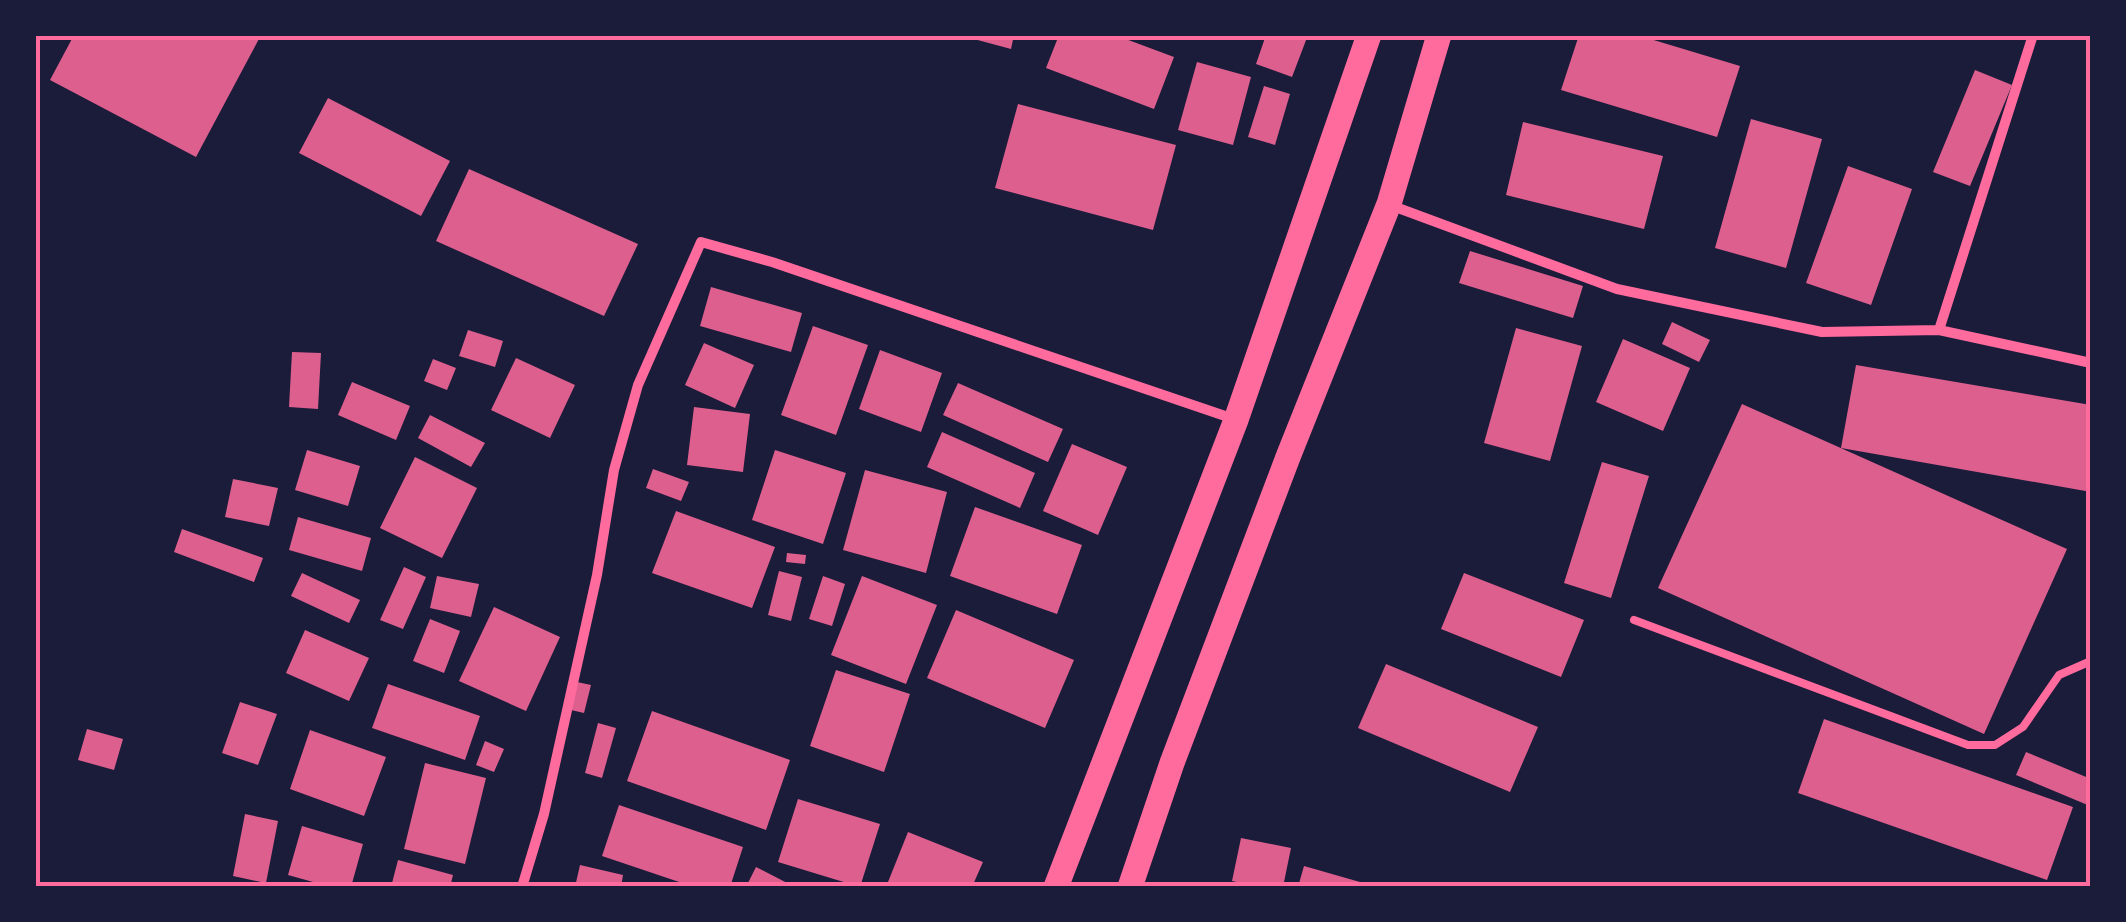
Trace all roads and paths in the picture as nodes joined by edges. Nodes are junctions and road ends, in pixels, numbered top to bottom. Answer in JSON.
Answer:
{"nodes":[{"id":1,"x":1369,"y":35,"type":"edge"},
{"id":2,"x":1439,"y":35,"type":"edge"},
{"id":3,"x":2033,"y":35,"type":"edge"},
{"id":4,"x":1388,"y":204,"type":"junction"},
{"id":5,"x":1939,"y":330,"type":"junction"},
{"id":6,"x":2091,"y":363,"type":"edge"},
{"id":7,"x":1236,"y":420,"type":"junction"},
{"id":8,"x":1634,"y":620,"type":"dead end"},
{"id":9,"x":2091,"y":660,"type":"edge"},
{"id":10,"x":522,"y":887,"type":"edge"},
{"id":11,"x":1056,"y":887,"type":"edge"},
{"id":12,"x":1130,"y":887,"type":"edge"}],
"edges":[{"from":1,"to":7,"type":"main road"},
{"from":2,"to":4,"type":"main road"},
{"from":3,"to":5,"type":"street"},
{"from":4,"to":5,"type":"street"},
{"from":4,"to":12,"type":"main road"},
{"from":5,"to":6,"type":"street"},
{"from":7,"to":10,"type":"street"},
{"from":7,"to":11,"type":"main road"},
{"from":8,"to":9,"type":"lane"}]}
